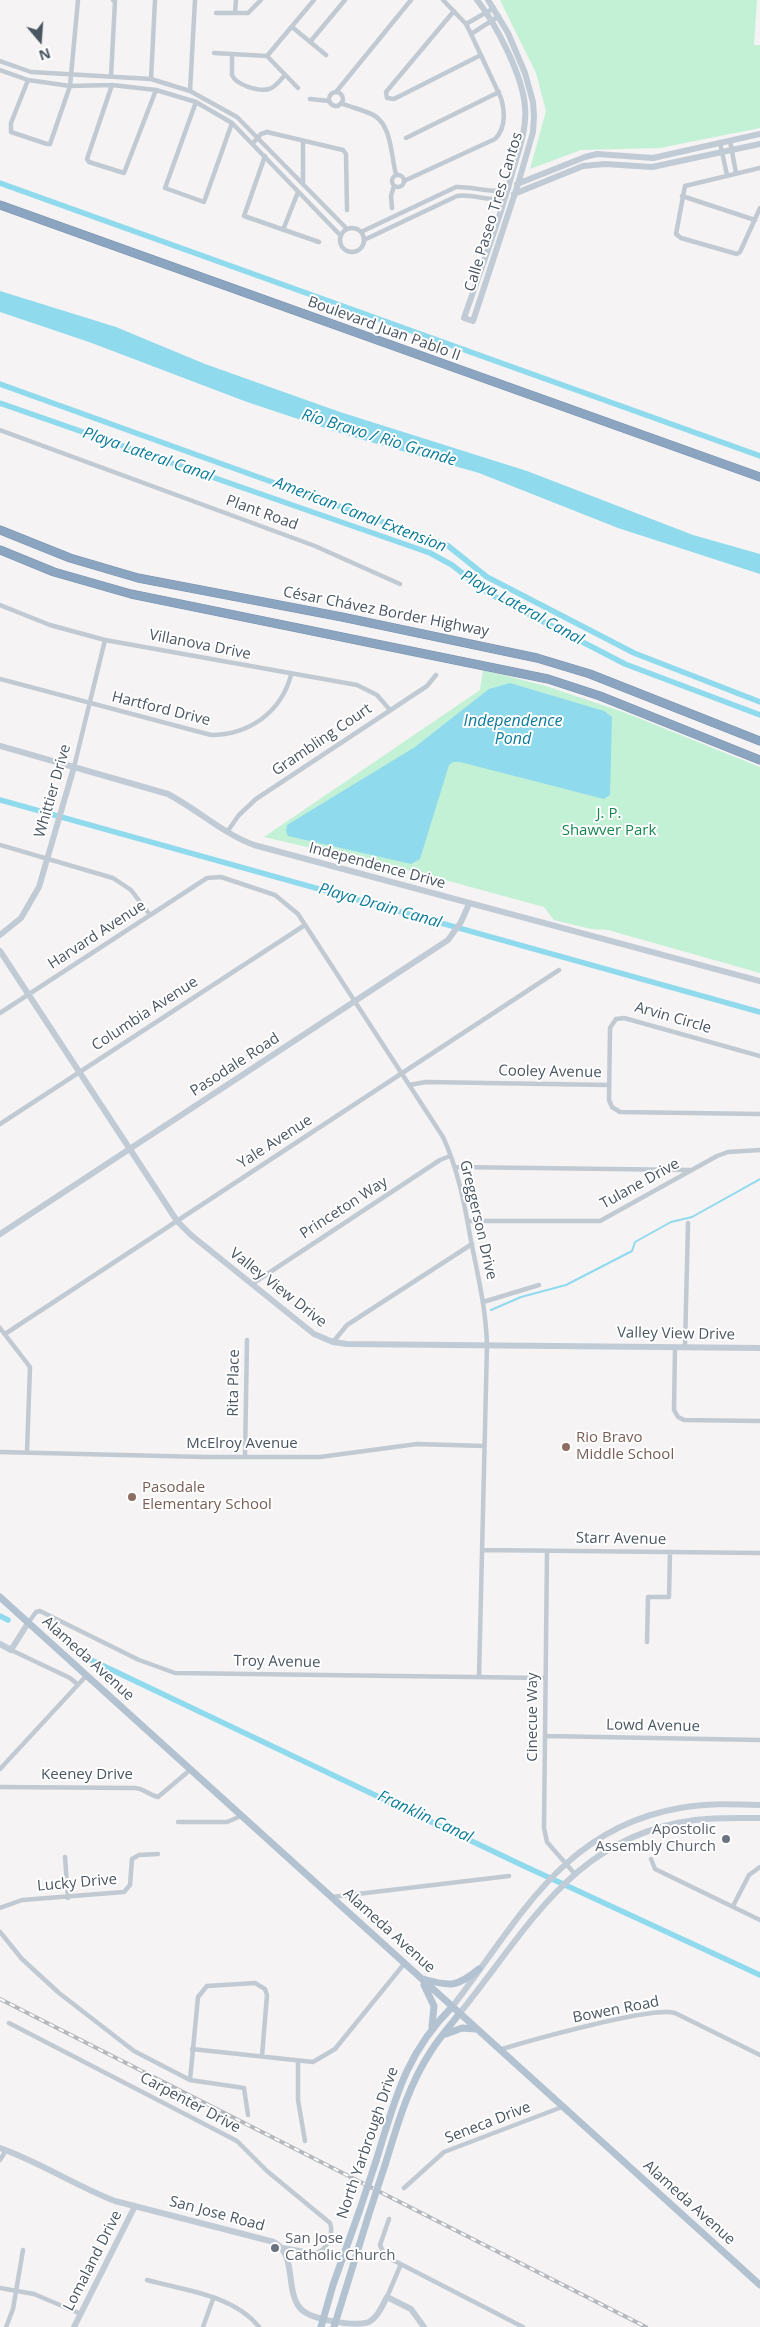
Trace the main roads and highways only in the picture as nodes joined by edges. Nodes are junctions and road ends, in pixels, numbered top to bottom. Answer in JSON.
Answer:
{"nodes":[{"id":1,"x":0,"y":204,"type":"edge"},
{"id":2,"x":760,"y":477,"type":"edge"},
{"id":3,"x":0,"y":530,"type":"edge"},
{"id":4,"x":0,"y":550,"type":"edge"},
{"id":5,"x":760,"y":741,"type":"edge"},
{"id":6,"x":760,"y":760,"type":"edge"},
{"id":7,"x":0,"y":1597,"type":"edge"},
{"id":8,"x":479,"y":1969,"type":"road end"},
{"id":9,"x":420,"y":1978,"type":"junction"},
{"id":10,"x":452,"y":2007,"type":"junction"},
{"id":11,"x":459,"y":2014,"type":"junction"},
{"id":12,"x":432,"y":2028,"type":"junction"},
{"id":13,"x":477,"y":2029,"type":"junction"},
{"id":14,"x":441,"y":2036,"type":"junction"},
{"id":15,"x":760,"y":2284,"type":"edge"},
{"id":16,"x":322,"y":2323,"type":"edge"},
{"id":17,"x":335,"y":2325,"type":"edge"}],
"edges":[{"from":1,"to":2,"type":"highway","name":"Boulevard Juan Pablo II"},
{"from":3,"to":5,"type":"highway","name":"César Chávez Border Highway"},
{"from":4,"to":6,"type":"highway","name":"César Chávez Border Highway"},
{"from":7,"to":9,"type":"main road","name":"Alameda Avenue"},
{"from":8,"to":9,"type":"main road"},
{"from":9,"to":10,"type":"main road","name":"Alameda Avenue"},
{"from":9,"to":12,"type":"main road"},
{"from":10,"to":11,"type":"main road","name":"Alameda Avenue"},
{"from":10,"to":12,"type":"main road","name":"North Yarbrough Drive"},
{"from":11,"to":13,"type":"main road","name":"Alameda Avenue"},
{"from":11,"to":14,"type":"main road","name":"North Yarbrough Drive"},
{"from":12,"to":16,"type":"main road","name":"North Yarbrough Drive","bridge":true},
{"from":13,"to":14,"type":"main road"},
{"from":13,"to":15,"type":"main road","name":"Alameda Avenue"},
{"from":14,"to":17,"type":"main road","name":"North Yarbrough Drive","bridge":true}]}
